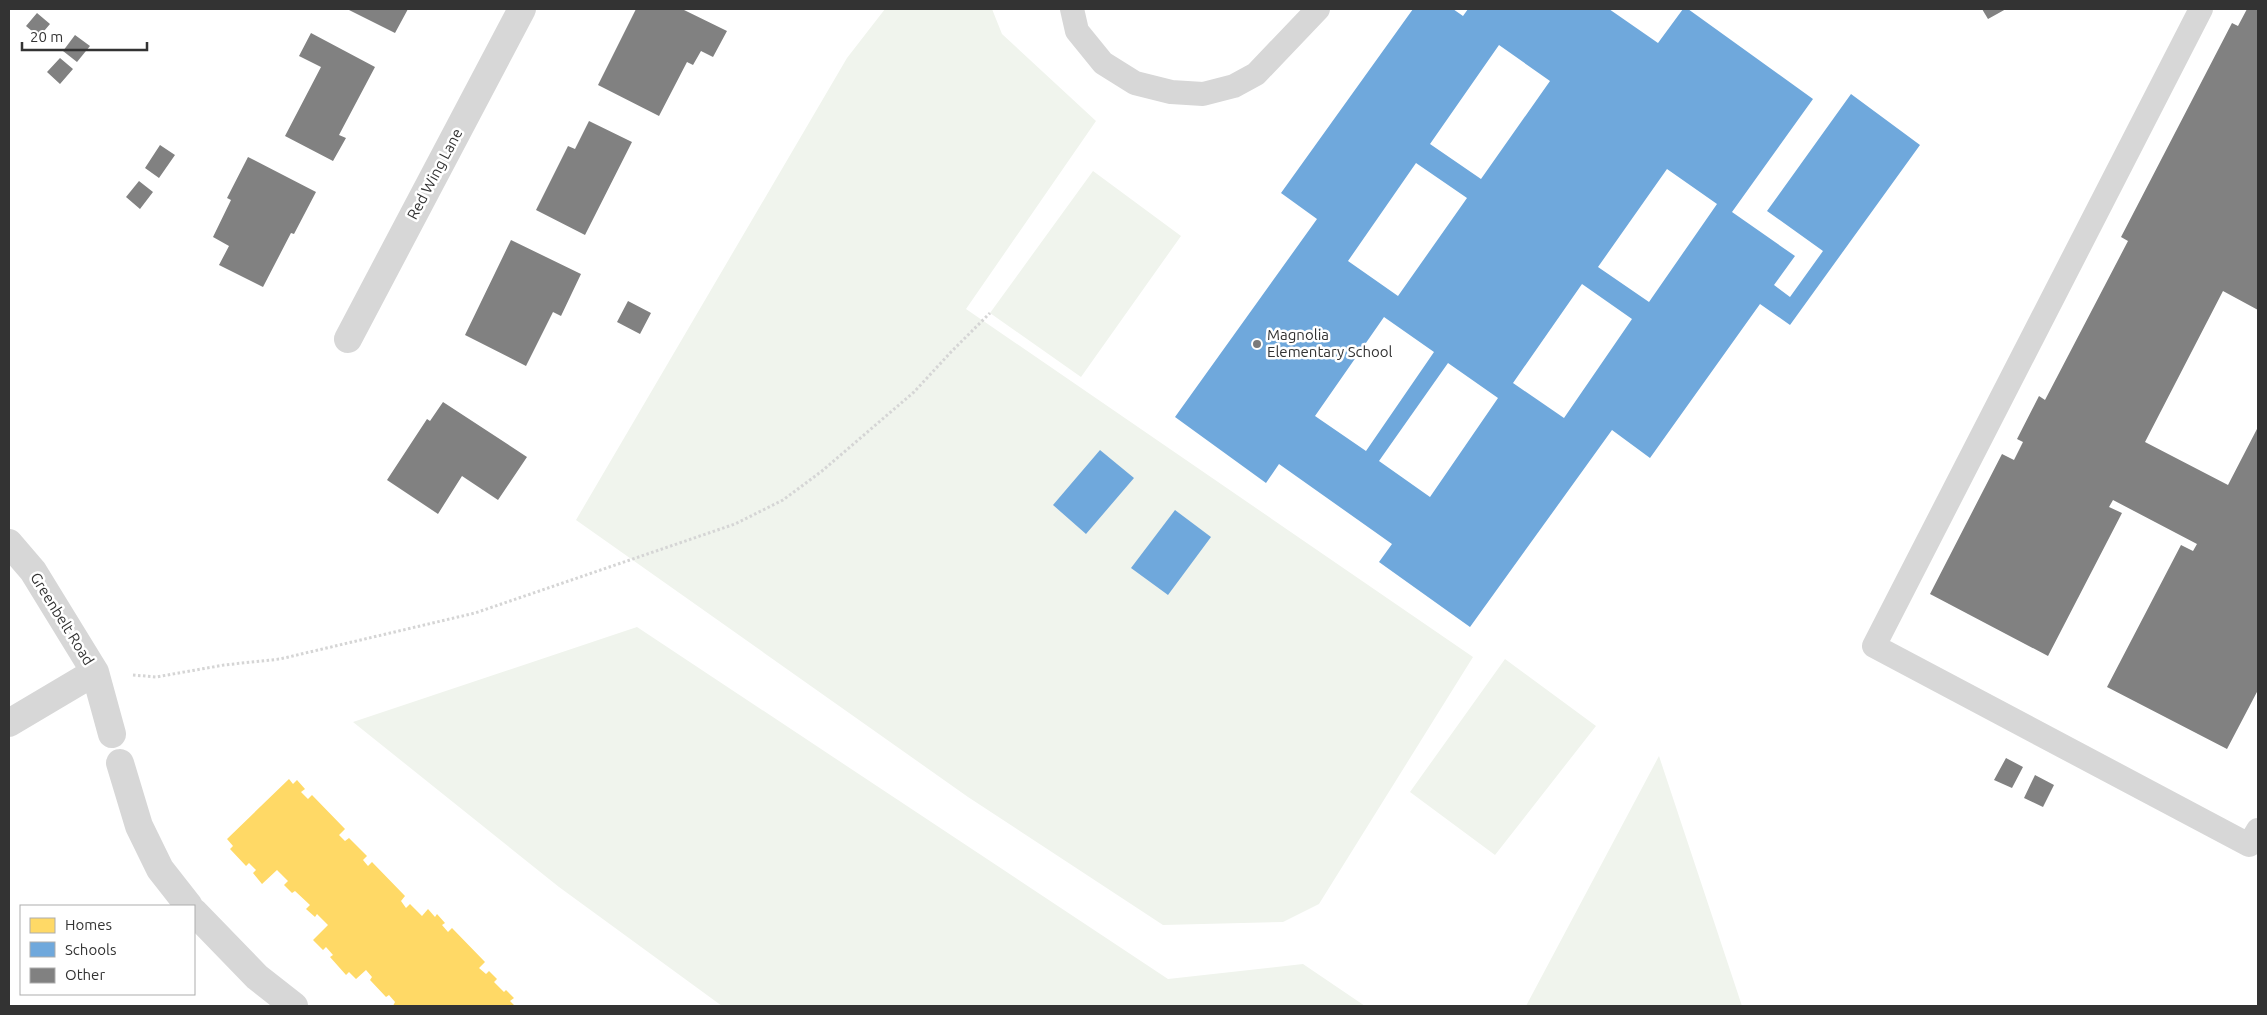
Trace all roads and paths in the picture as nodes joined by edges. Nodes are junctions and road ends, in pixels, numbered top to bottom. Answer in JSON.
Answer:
{"nodes":[{"id":1,"x":522,"y":9,"type":"edge"},
{"id":2,"x":1072,"y":9,"type":"edge"},
{"id":3,"x":1318,"y":9,"type":"edge"},
{"id":4,"x":2201,"y":9,"type":"edge"},
{"id":5,"x":990,"y":313,"type":"dead end"},
{"id":6,"x":348,"y":339,"type":"dead end"},
{"id":7,"x":9,"y":543,"type":"edge"},
{"id":8,"x":95,"y":672,"type":"junction"},
{"id":9,"x":9,"y":723,"type":"edge"},
{"id":10,"x":112,"y":734,"type":"dead end"},
{"id":11,"x":120,"y":763,"type":"dead end"},
{"id":12,"x":2258,"y":830,"type":"edge"},
{"id":13,"x":188,"y":905,"type":"edge"},
{"id":14,"x":195,"y":913,"type":"edge"},
{"id":15,"x":294,"y":1006,"type":"edge"}],
"edges":[{"from":1,"to":6,"type":"street","name":"Red Wing Lane"},
{"from":2,"to":3,"type":"lane"},
{"from":4,"to":12,"type":"lane"},
{"from":5,"to":8,"type":"path"},
{"from":7,"to":8,"type":"street","name":"Greenbelt Road"},
{"from":8,"to":9,"type":"street","name":"Greenbelt Road"},
{"from":8,"to":10,"type":"street","name":"Greenbelt Road"},
{"from":11,"to":13,"type":"street"},
{"from":14,"to":15,"type":"street"}]}
